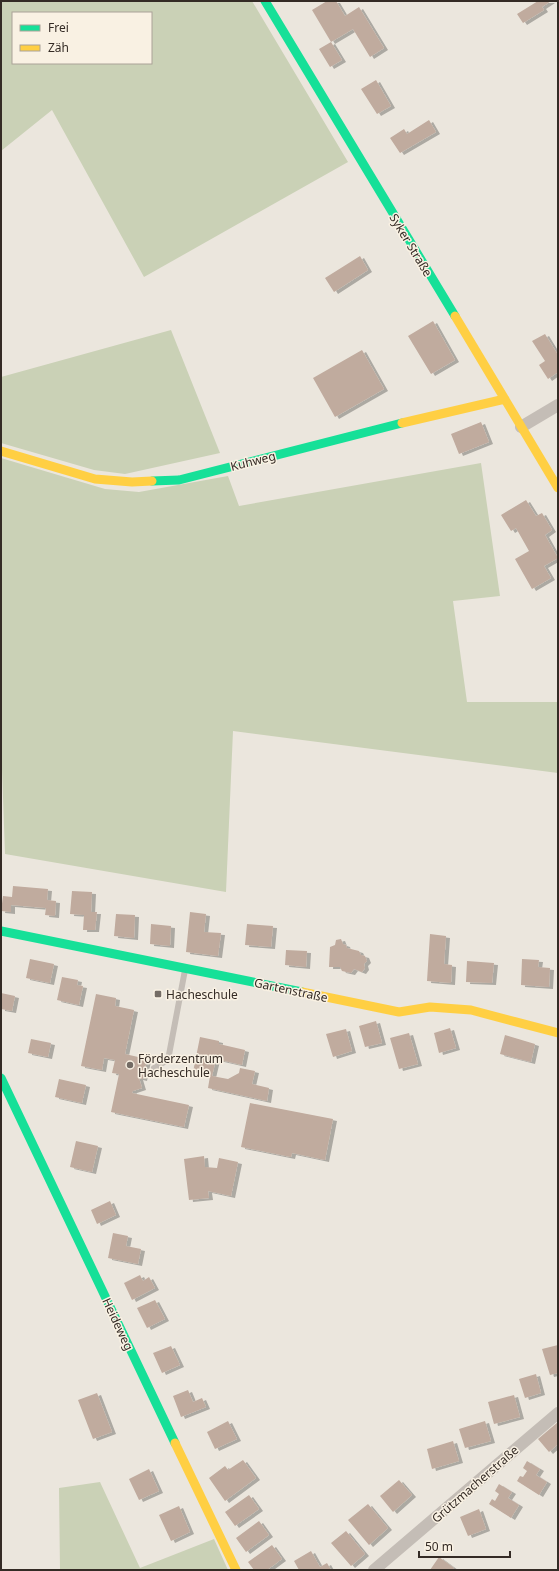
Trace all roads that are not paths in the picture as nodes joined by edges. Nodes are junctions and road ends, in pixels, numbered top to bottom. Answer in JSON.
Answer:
{"nodes":[{"id":1,"x":265,"y":1,"type":"edge"},
{"id":2,"x":505,"y":399,"type":"junction"},
{"id":3,"x":558,"y":405,"type":"edge"},
{"id":4,"x":521,"y":427,"type":"junction"},
{"id":5,"x":1,"y":451,"type":"edge"},
{"id":6,"x":558,"y":488,"type":"edge"},
{"id":7,"x":1,"y":932,"type":"edge"},
{"id":8,"x":185,"y":968,"type":"junction"},
{"id":9,"x":558,"y":1033,"type":"edge"},
{"id":10,"x":154,"y":1068,"type":"dead end"},
{"id":11,"x":1,"y":1078,"type":"edge"},
{"id":12,"x":558,"y":1413,"type":"edge"},
{"id":13,"x":236,"y":1570,"type":"edge"},
{"id":14,"x":374,"y":1570,"type":"edge"}],
"edges":[{"from":1,"to":2,"type":"street","name":"Syker Straße"},
{"from":2,"to":4,"type":"street","name":"Syker Straße"},
{"from":2,"to":5,"type":"street","name":"Kuhweg"},
{"from":3,"to":4,"type":"street"},
{"from":4,"to":6,"type":"street","name":"Syker Straße"},
{"from":7,"to":8,"type":"street","name":"Gartenstraße"},
{"from":8,"to":9,"type":"street","name":"Gartenstraße"},
{"from":8,"to":10,"type":"lane"},
{"from":11,"to":13,"type":"street","name":"Heideweg"},
{"from":12,"to":14,"type":"street","name":"Grützmacherstraße"}]}
